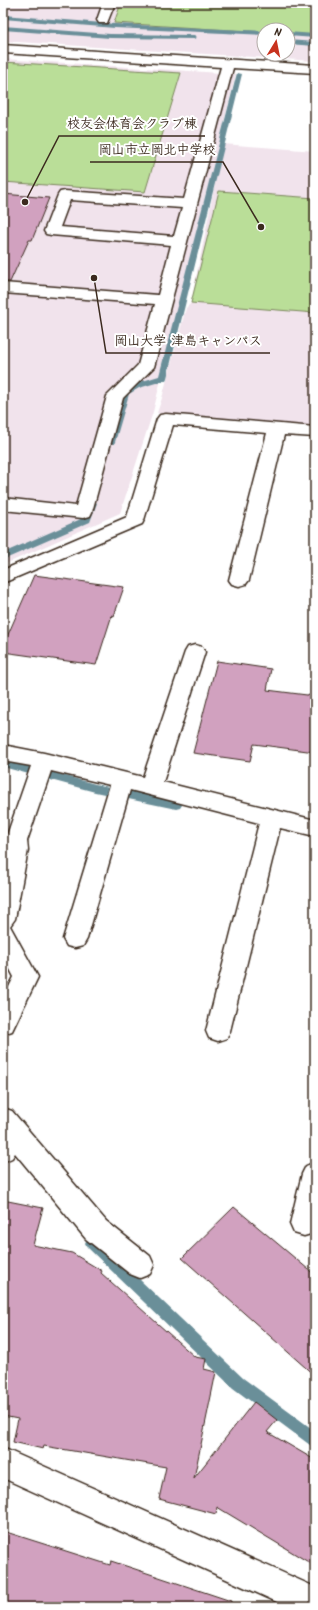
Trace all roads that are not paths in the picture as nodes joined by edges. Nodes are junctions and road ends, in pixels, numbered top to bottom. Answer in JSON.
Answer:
{"nodes":[{"id":1,"x":109,"y":3,"type":"edge"},
{"id":2,"x":103,"y":20,"type":"dead end"},
{"id":3,"x":3,"y":49,"type":"edge"},
{"id":4,"x":228,"y":64,"type":"junction"},
{"id":5,"x":315,"y":69,"type":"edge"},
{"id":6,"x":190,"y":204,"type":"junction"},
{"id":7,"x":180,"y":240,"type":"junction"},
{"id":8,"x":3,"y":288,"type":"edge"},
{"id":9,"x":165,"y":300,"type":"junction"},
{"id":10,"x":277,"y":429,"type":"junction"},
{"id":11,"x":315,"y":432,"type":"edge"},
{"id":12,"x":3,"y":504,"type":"edge"},
{"id":13,"x":3,"y":577,"type":"edge"},
{"id":14,"x":239,"y":580,"type":"dead end"},
{"id":15,"x":195,"y":652,"type":"dead end"},
{"id":16,"x":3,"y":753,"type":"edge"},
{"id":17,"x":41,"y":770,"type":"junction"},
{"id":18,"x":150,"y":788,"type":"junction"},
{"id":19,"x":119,"y":789,"type":"junction"},
{"id":20,"x":271,"y":819,"type":"junction"},
{"id":21,"x":315,"y":828,"type":"edge"},
{"id":22,"x":10,"y":840,"type":"edge"},
{"id":23,"x":3,"y":919,"type":"edge"},
{"id":24,"x":3,"y":933,"type":"edge"},
{"id":25,"x":75,"y":939,"type":"dead end"},
{"id":26,"x":3,"y":1024,"type":"edge"},
{"id":27,"x":218,"y":1031,"type":"dead end"},
{"id":28,"x":6,"y":1133,"type":"edge"},
{"id":29,"x":315,"y":1174,"type":"edge"},
{"id":30,"x":304,"y":1224,"type":"dead end"},
{"id":31,"x":140,"y":1265,"type":"dead end"},
{"id":32,"x":3,"y":1464,"type":"edge"},
{"id":33,"x":315,"y":1603,"type":"edge"}],
"edges":[{"from":1,"to":2,"type":"street"},
{"from":3,"to":4,"type":"street"},
{"from":4,"to":5,"type":"street"},
{"from":4,"to":6,"type":"street"},
{"from":6,"to":7,"type":"street"},
{"from":6,"to":7,"type":"street"},
{"from":7,"to":9,"type":"street"},
{"from":8,"to":9,"type":"street"},
{"from":9,"to":12,"type":"street"},
{"from":10,"to":11,"type":"street"},
{"from":10,"to":13,"type":"street"},
{"from":10,"to":14,"type":"street"},
{"from":15,"to":18,"type":"street"},
{"from":16,"to":17,"type":"street"},
{"from":17,"to":19,"type":"street"},
{"from":17,"to":22,"type":"street"},
{"from":18,"to":19,"type":"street"},
{"from":18,"to":20,"type":"street"},
{"from":19,"to":25,"type":"street"},
{"from":20,"to":21,"type":"street"},
{"from":20,"to":27,"type":"street"},
{"from":22,"to":23,"type":"street"},
{"from":24,"to":26,"type":"street"},
{"from":28,"to":31,"type":"street"},
{"from":29,"to":30,"type":"street"},
{"from":32,"to":33,"type":"street"}]}
